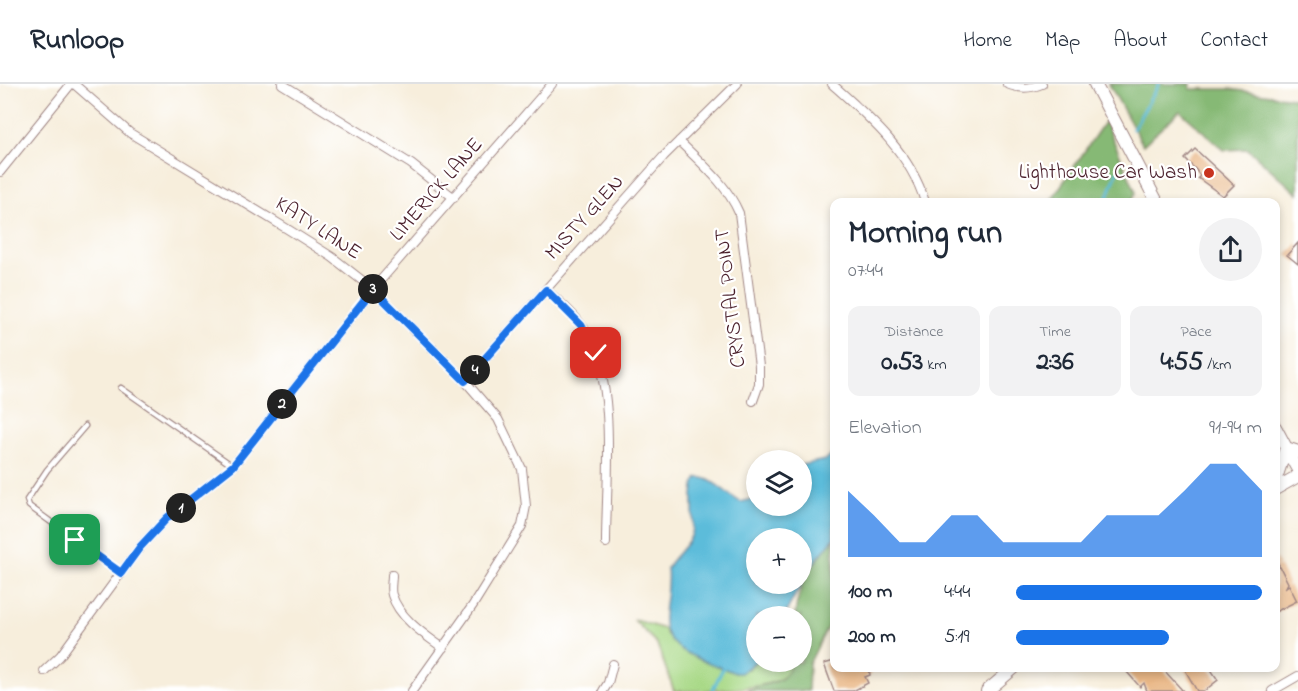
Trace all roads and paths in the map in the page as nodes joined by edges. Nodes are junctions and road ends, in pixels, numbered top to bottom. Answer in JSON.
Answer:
{"nodes":[{"id":1,"x":72,"y":84,"type":"edge"},
{"id":2,"x":282,"y":84,"type":"edge"},
{"id":3,"x":552,"y":84,"type":"edge"},
{"id":4,"x":737,"y":84,"type":"edge"},
{"id":5,"x":832,"y":84,"type":"edge"},
{"id":6,"x":1007,"y":84,"type":"edge"},
{"id":7,"x":1042,"y":84,"type":"edge"},
{"id":8,"x":1095,"y":84,"type":"edge"},
{"id":9,"x":679,"y":141,"type":"junction"},
{"id":10,"x":0,"y":172,"type":"edge"},
{"id":11,"x":454,"y":198,"type":"junction"},
{"id":12,"x":923,"y":198,"type":"edge"},
{"id":13,"x":1155,"y":198,"type":"edge"},
{"id":14,"x":373,"y":289,"type":"junction"},
{"id":15,"x":546,"y":290,"type":"junction"},
{"id":16,"x":465,"y":381,"type":"junction"},
{"id":17,"x":121,"y":388,"type":"dead end"},
{"id":18,"x":753,"y":400,"type":"dead end"},
{"id":19,"x":85,"y":426,"type":"dead end"},
{"id":20,"x":1280,"y":434,"type":"edge"},
{"id":21,"x":1292,"y":450,"type":"edge"},
{"id":22,"x":233,"y":466,"type":"junction"},
{"id":23,"x":1298,"y":470,"type":"edge"},
{"id":24,"x":1280,"y":472,"type":"edge"},
{"id":25,"x":1298,"y":476,"type":"edge"},
{"id":26,"x":1280,"y":486,"type":"edge"},
{"id":27,"x":606,"y":543,"type":"dead end"},
{"id":28,"x":121,"y":573,"type":"junction"},
{"id":29,"x":392,"y":575,"type":"dead end"},
{"id":30,"x":443,"y":648,"type":"junction"},
{"id":31,"x":613,"y":664,"type":"dead end"},
{"id":32,"x":44,"y":671,"type":"dead end"},
{"id":33,"x":1009,"y":672,"type":"edge"},
{"id":34,"x":1298,"y":676,"type":"edge"},
{"id":35,"x":412,"y":691,"type":"edge"},
{"id":36,"x":603,"y":691,"type":"edge"},
{"id":37,"x":987,"y":691,"type":"edge"},
{"id":38,"x":1272,"y":691,"type":"edge"}],
"edges":[{"from":1,"to":10,"type":"street"},
{"from":1,"to":14,"type":"street","name":"KATY LANE"},
{"from":2,"to":11,"type":"street"},
{"from":3,"to":11,"type":"street","name":"LIMERICK LANE"},
{"from":4,"to":9,"type":"street","name":"MISTY GLEN"},
{"from":5,"to":12,"type":"street"},
{"from":6,"to":7,"type":"street"},
{"from":8,"to":13,"type":"street"},
{"from":9,"to":15,"type":"street","name":"MISTY GLEN"},
{"from":9,"to":18,"type":"street","name":"CRYSTAL POINT"},
{"from":11,"to":14,"type":"street","name":"LIMERICK LANE"},
{"from":14,"to":16,"type":"street","name":"KATY LANE"},
{"from":14,"to":22,"type":"street","name":"LIMERICK LANE"},
{"from":15,"to":16,"type":"street","name":"MISTY GLEN"},
{"from":15,"to":27,"type":"street"},
{"from":16,"to":30,"type":"street","name":"KATY LANE"},
{"from":17,"to":22,"type":"lane"},
{"from":19,"to":28,"type":"lane"},
{"from":20,"to":21,"type":"street"},
{"from":21,"to":23,"type":"street"},
{"from":21,"to":24,"type":"street"},
{"from":22,"to":28,"type":"street","name":"LIMERICK LANE"},
{"from":25,"to":26,"type":"street"},
{"from":28,"to":32,"type":"street","name":"LIMERICK LANE"},
{"from":29,"to":30,"type":"street"},
{"from":30,"to":35,"type":"street","name":"KATY LANE"},
{"from":31,"to":36,"type":"street"},
{"from":33,"to":37,"type":"street"},
{"from":34,"to":38,"type":"street"}]}
